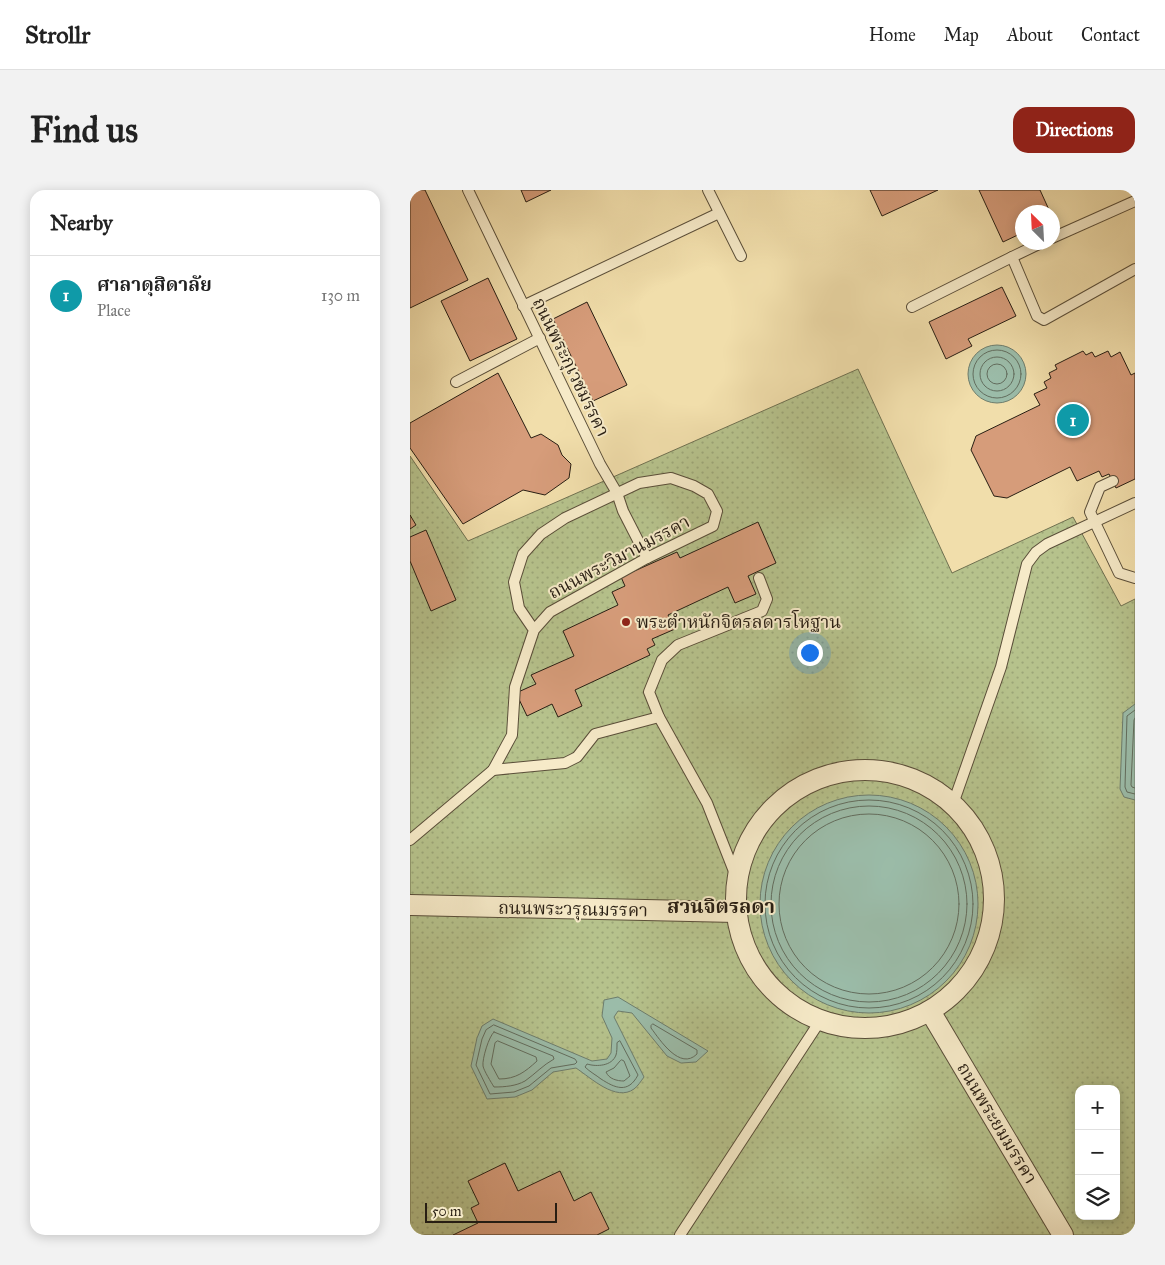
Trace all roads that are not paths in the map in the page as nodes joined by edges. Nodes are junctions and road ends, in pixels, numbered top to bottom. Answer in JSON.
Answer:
{"nodes":[{"id":1,"x":468,"y":190,"type":"edge"},
{"id":2,"x":708,"y":190,"type":"edge"},
{"id":3,"x":1135,"y":201,"type":"edge"},
{"id":4,"x":719,"y":213,"type":"junction"},
{"id":5,"x":1060,"y":234,"type":"edge"},
{"id":6,"x":1026,"y":250,"type":"edge"},
{"id":7,"x":741,"y":256,"type":"dead end"},
{"id":8,"x":1012,"y":257,"type":"junction"},
{"id":9,"x":1135,"y":269,"type":"edge"},
{"id":10,"x":523,"y":306,"type":"junction"},
{"id":11,"x":912,"y":307,"type":"dead end"},
{"id":12,"x":540,"y":338,"type":"junction"},
{"id":13,"x":456,"y":382,"type":"dead end"},
{"id":14,"x":1113,"y":481,"type":"dead end"},
{"id":15,"x":617,"y":493,"type":"junction"},
{"id":16,"x":1135,"y":503,"type":"edge"},
{"id":17,"x":1094,"y":522,"type":"junction"},
{"id":18,"x":647,"y":558,"type":"junction"},
{"id":19,"x":759,"y":578,"type":"dead end"},
{"id":20,"x":1135,"y":578,"type":"edge"},
{"id":21,"x":534,"y":630,"type":"junction"},
{"id":22,"x":659,"y":717,"type":"junction"},
{"id":23,"x":493,"y":770,"type":"junction"},
{"id":24,"x":953,"y":804,"type":"junction"},
{"id":25,"x":410,"y":840,"type":"edge"},
{"id":26,"x":737,"y":878,"type":"junction"},
{"id":27,"x":410,"y":905,"type":"edge"},
{"id":28,"x":736,"y":912,"type":"junction"},
{"id":29,"x":930,"y":1011,"type":"junction"},
{"id":30,"x":820,"y":1021,"type":"junction"},
{"id":31,"x":680,"y":1235,"type":"edge"},
{"id":32,"x":1063,"y":1235,"type":"edge"}],
"edges":[{"from":1,"to":10,"type":"lane","name":"ถนนพระกุเวชมรรคา"},
{"from":2,"to":4,"type":"lane"},
{"from":3,"to":5,"type":"lane"},
{"from":4,"to":7,"type":"lane"},
{"from":4,"to":10,"type":"lane"},
{"from":6,"to":8,"type":"lane"},
{"from":8,"to":9,"type":"lane"},
{"from":8,"to":11,"type":"lane"},
{"from":10,"to":12,"type":"lane","name":"ถนนพระกุเวชมรรคา"},
{"from":12,"to":13,"type":"lane"},
{"from":12,"to":15,"type":"lane","name":"ถนนพระกุเวชมรรคา"},
{"from":14,"to":17,"type":"lane"},
{"from":15,"to":18,"type":"lane","name":"ถนนพระกุเวชมรรคา"},
{"from":15,"to":18,"type":"lane","name":"ถนนพระวิมานมรรคา"},
{"from":15,"to":21,"type":"lane"},
{"from":16,"to":17,"type":"lane"},
{"from":17,"to":20,"type":"lane"},
{"from":17,"to":24,"type":"lane"},
{"from":18,"to":21,"type":"lane","name":"ถนนพระวิมานมรรคา"},
{"from":19,"to":22,"type":"lane"},
{"from":21,"to":23,"type":"lane","name":"ถนนพระวิมานมรรคา"},
{"from":22,"to":23,"type":"lane"},
{"from":22,"to":26,"type":"lane"},
{"from":23,"to":25,"type":"lane","name":"ถนนพระวิมานมรรคา"},
{"from":24,"to":26,"type":"street"},
{"from":24,"to":29,"type":"street"},
{"from":26,"to":28,"type":"street"},
{"from":27,"to":28,"type":"street","name":"ถนนพระวรุณมรรคา"},
{"from":28,"to":30,"type":"street"},
{"from":29,"to":30,"type":"street"},
{"from":29,"to":32,"type":"street","name":"ถนนพระยมมรรคา"},
{"from":30,"to":31,"type":"lane"}]}
